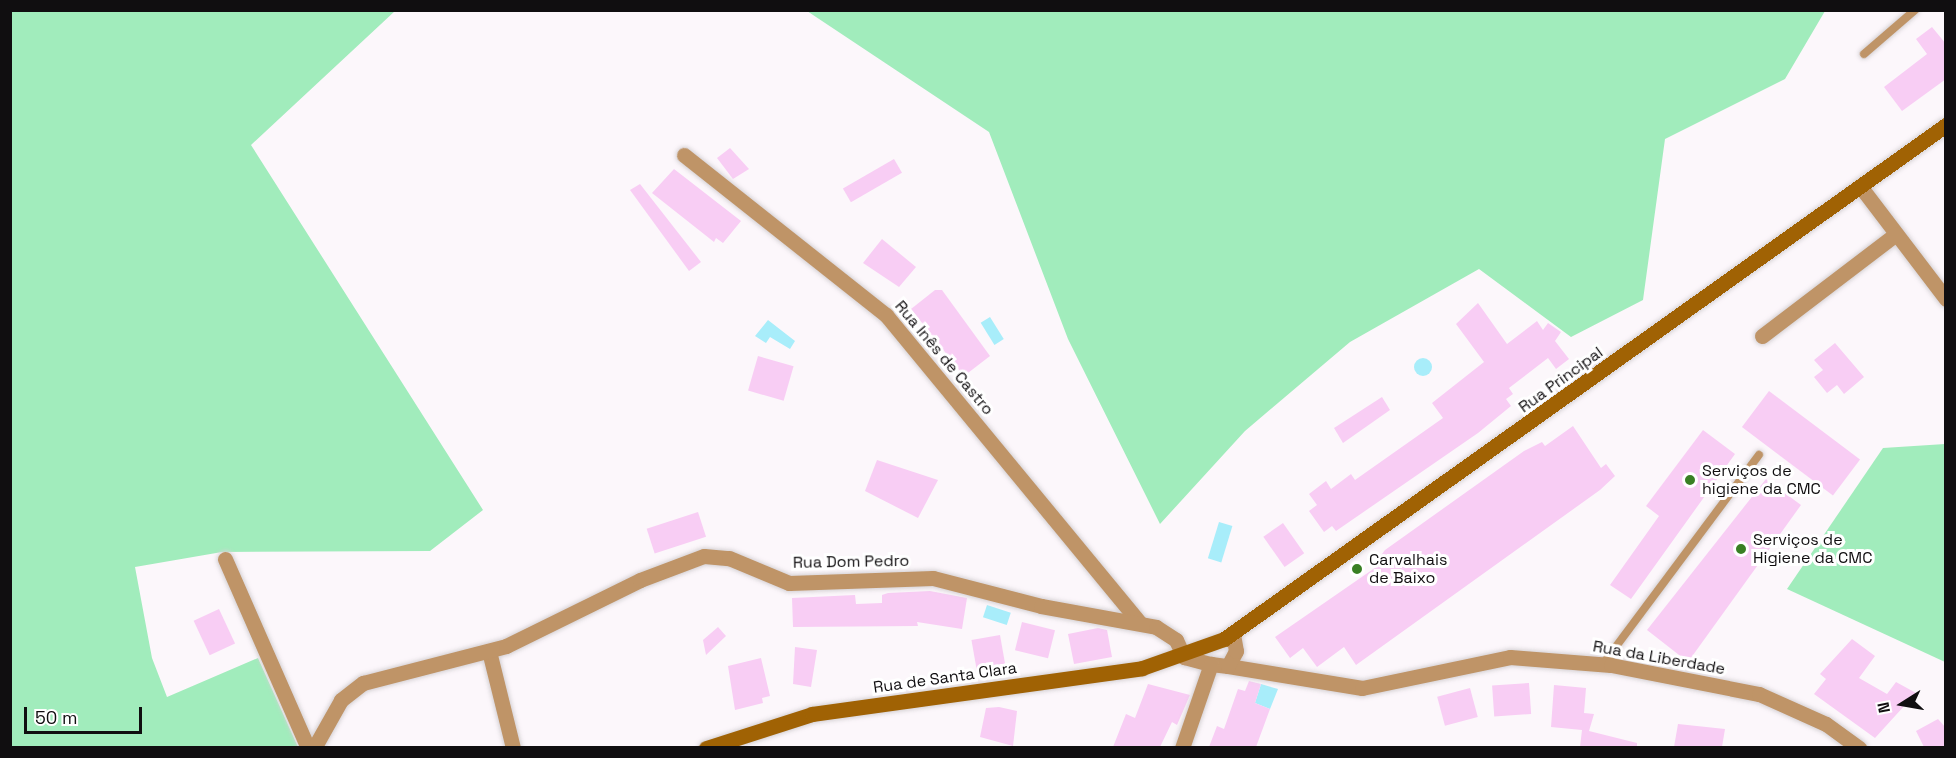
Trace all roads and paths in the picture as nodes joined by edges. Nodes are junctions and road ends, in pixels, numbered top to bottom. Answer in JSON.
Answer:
{"nodes":[{"id":1,"x":1915,"y":10,"type":"edge"},
{"id":2,"x":1864,"y":54,"type":"dead end"},
{"id":3,"x":1946,"y":125,"type":"edge"},
{"id":4,"x":684,"y":155,"type":"dead end"},
{"id":5,"x":1860,"y":186,"type":"junction"},
{"id":6,"x":1896,"y":234,"type":"junction"},
{"id":7,"x":1946,"y":299,"type":"edge"},
{"id":8,"x":1762,"y":336,"type":"dead end"},
{"id":9,"x":1760,"y":455,"type":"dead end"},
{"id":10,"x":225,"y":560,"type":"dead end"},
{"id":11,"x":1139,"y":622,"type":"junction"},
{"id":12,"x":1233,"y":634,"type":"junction"},
{"id":13,"x":489,"y":651,"type":"junction"},
{"id":14,"x":1187,"y":656,"type":"junction"},
{"id":15,"x":1211,"y":664,"type":"junction"},
{"id":16,"x":1603,"y":664,"type":"junction"},
{"id":17,"x":1228,"y":666,"type":"junction"},
{"id":18,"x":308,"y":747,"type":"edge"},
{"id":19,"x":314,"y":747,"type":"edge"},
{"id":20,"x":513,"y":747,"type":"edge"},
{"id":21,"x":706,"y":747,"type":"edge"},
{"id":22,"x":1182,"y":747,"type":"edge"},
{"id":23,"x":1859,"y":747,"type":"edge"}],
"edges":[{"from":1,"to":2,"type":"lane"},
{"from":3,"to":5,"type":"street","name":"Rua Principal"},
{"from":4,"to":11,"type":"street","name":"Rua Inês de Castro"},
{"from":5,"to":6,"type":"street"},
{"from":5,"to":12,"type":"street","name":"Rua Principal"},
{"from":6,"to":7,"type":"street"},
{"from":6,"to":8,"type":"street"},
{"from":9,"to":16,"type":"lane"},
{"from":10,"to":18,"type":"street"},
{"from":11,"to":13,"type":"street","name":"Rua Dom Pedro"},
{"from":11,"to":14,"type":"street","name":"Rua Dom Pedro"},
{"from":12,"to":14,"type":"street","name":"Rua Principal"},
{"from":12,"to":17,"type":"street"},
{"from":13,"to":19,"type":"street","name":"Rua Dom Pedro"},
{"from":13,"to":20,"type":"street"},
{"from":14,"to":15,"type":"street","name":"Rua da Liberdade"},
{"from":14,"to":21,"type":"street","name":"Rua de Santa Clara"},
{"from":15,"to":17,"type":"street","name":"Rua da Liberdade"},
{"from":15,"to":22,"type":"street"},
{"from":16,"to":17,"type":"street","name":"Rua da Liberdade"},
{"from":16,"to":23,"type":"street","name":"Rua da Liberdade"}]}
